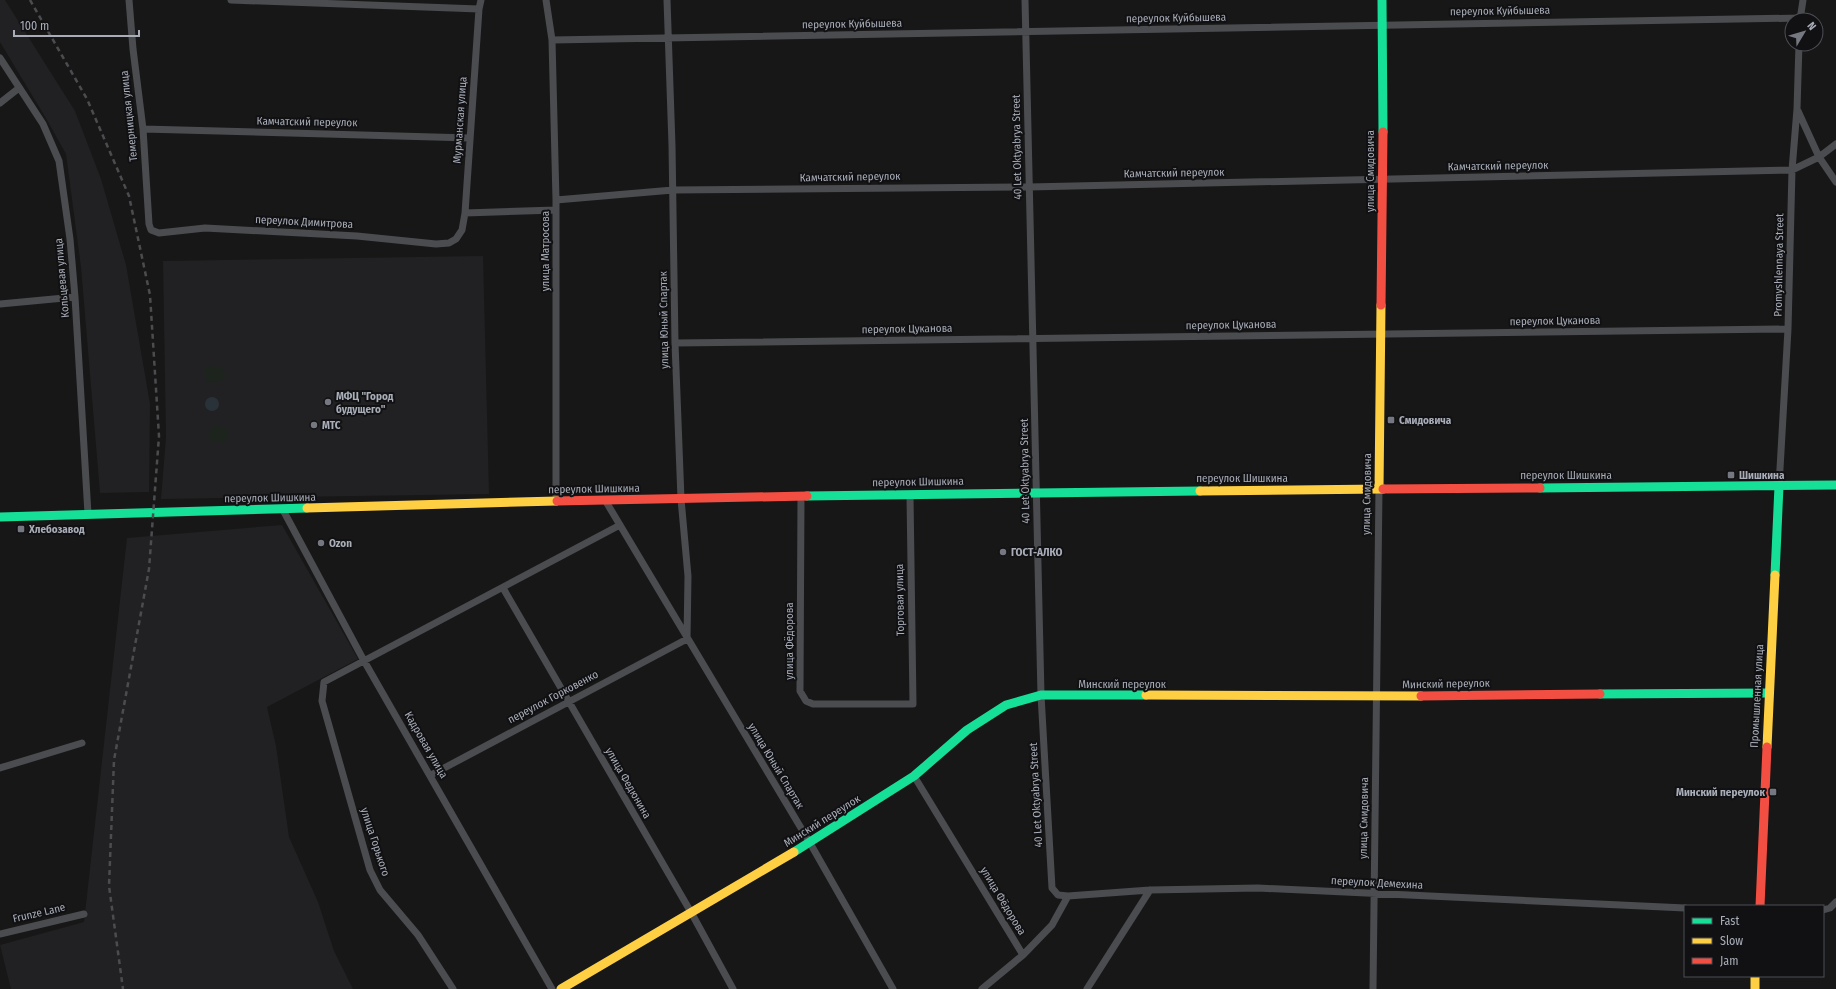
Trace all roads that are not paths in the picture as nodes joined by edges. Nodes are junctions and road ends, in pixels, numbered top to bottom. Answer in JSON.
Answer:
{"nodes":[{"id":1,"x":129,"y":0,"type":"edge"},
{"id":2,"x":231,"y":0,"type":"edge"},
{"id":3,"x":482,"y":0,"type":"edge"},
{"id":4,"x":546,"y":0,"type":"edge"},
{"id":5,"x":667,"y":0,"type":"edge"},
{"id":6,"x":1025,"y":0,"type":"edge"},
{"id":7,"x":1382,"y":0,"type":"edge"},
{"id":8,"x":1803,"y":0,"type":"edge"},
{"id":9,"x":479,"y":9,"type":"junction"},
{"id":10,"x":1801,"y":12,"type":"edge"},
{"id":11,"x":1784,"y":19,"type":"edge"},
{"id":12,"x":1382,"y":24,"type":"junction"},
{"id":13,"x":1025,"y":32,"type":"junction"},
{"id":14,"x":668,"y":39,"type":"junction"},
{"id":15,"x":552,"y":40,"type":"junction"},
{"id":16,"x":1799,"y":52,"type":"edge"},
{"id":17,"x":0,"y":58,"type":"edge"},
{"id":18,"x":19,"y":88,"type":"junction"},
{"id":19,"x":0,"y":103,"type":"edge"},
{"id":20,"x":1797,"y":109,"type":"junction"},
{"id":21,"x":143,"y":129,"type":"junction"},
{"id":22,"x":470,"y":138,"type":"junction"},
{"id":23,"x":1836,"y":144,"type":"edge"},
{"id":24,"x":1819,"y":157,"type":"junction"},
{"id":25,"x":1792,"y":170,"type":"junction"},
{"id":26,"x":1383,"y":179,"type":"junction"},
{"id":27,"x":1836,"y":182,"type":"edge"},
{"id":28,"x":1029,"y":186,"type":"junction"},
{"id":29,"x":673,"y":190,"type":"junction"},
{"id":30,"x":556,"y":200,"type":"junction"},
{"id":31,"x":556,"y":210,"type":"junction"},
{"id":32,"x":465,"y":213,"type":"junction"},
{"id":33,"x":151,"y":230,"type":"joint"},
{"id":34,"x":456,"y":239,"type":"joint"},
{"id":35,"x":75,"y":296,"type":"junction"},
{"id":36,"x":0,"y":304,"type":"edge"},
{"id":37,"x":1788,"y":330,"type":"junction"},
{"id":38,"x":1381,"y":335,"type":"junction"},
{"id":39,"x":1033,"y":339,"type":"junction"},
{"id":40,"x":675,"y":343,"type":"junction"},
{"id":41,"x":1836,"y":485,"type":"edge"},
{"id":42,"x":1779,"y":486,"type":"junction"},
{"id":43,"x":1379,"y":489,"type":"junction"},
{"id":44,"x":1036,"y":492,"type":"junction"},
{"id":45,"x":910,"y":495,"type":"junction"},
{"id":46,"x":801,"y":496,"type":"junction"},
{"id":47,"x":681,"y":499,"type":"junction"},
{"id":48,"x":605,"y":500,"type":"junction"},
{"id":49,"x":556,"y":502,"type":"junction"},
{"id":50,"x":283,"y":510,"type":"junction"},
{"id":51,"x":88,"y":514,"type":"junction"},
{"id":52,"x":0,"y":517,"type":"edge"},
{"id":53,"x":620,"y":525,"type":"junction"},
{"id":54,"x":503,"y":588,"type":"junction"},
{"id":55,"x":687,"y":639,"type":"junction"},
{"id":56,"x":363,"y":659,"type":"junction"},
{"id":57,"x":1769,"y":693,"type":"junction"},
{"id":58,"x":1041,"y":695,"type":"junction"},
{"id":59,"x":1378,"y":696,"type":"junction"},
{"id":60,"x":568,"y":702,"type":"junction"},
{"id":61,"x":912,"y":704,"type":"joint"},
{"id":62,"x":82,"y":743,"type":"dead end"},
{"id":63,"x":0,"y":768,"type":"edge"},
{"id":64,"x":431,"y":775,"type":"junction"},
{"id":65,"x":914,"y":776,"type":"junction"},
{"id":66,"x":810,"y":843,"type":"junction"},
{"id":67,"x":1150,"y":890,"type":"junction"},
{"id":68,"x":1374,"y":894,"type":"junction"},
{"id":69,"x":1068,"y":896,"type":"junction"},
{"id":70,"x":1836,"y":902,"type":"edge"},
{"id":71,"x":1760,"y":905,"type":"edge"},
{"id":72,"x":1684,"y":908,"type":"edge"},
{"id":73,"x":1824,"y":910,"type":"edge"},
{"id":74,"x":84,"y":914,"type":"dead end"},
{"id":75,"x":692,"y":914,"type":"junction"},
{"id":76,"x":0,"y":934,"type":"edge"},
{"id":77,"x":1023,"y":955,"type":"junction"},
{"id":78,"x":1755,"y":977,"type":"edge"},
{"id":79,"x":453,"y":989,"type":"edge"},
{"id":80,"x":552,"y":989,"type":"edge"},
{"id":81,"x":562,"y":989,"type":"edge"},
{"id":82,"x":733,"y":989,"type":"edge"},
{"id":83,"x":893,"y":989,"type":"edge"},
{"id":84,"x":982,"y":989,"type":"edge"},
{"id":85,"x":1087,"y":989,"type":"edge"},
{"id":86,"x":1373,"y":989,"type":"edge"},
{"id":87,"x":1755,"y":989,"type":"edge"}],
"edges":[{"from":1,"to":21,"type":"street","name":"Темерницкая улица"},
{"from":2,"to":9,"type":"street"},
{"from":3,"to":9,"type":"street","name":"Мурманская улица"},
{"from":4,"to":15,"type":"street","name":"улица Матросова"},
{"from":5,"to":14,"type":"street","name":"улица Юный Спартак"},
{"from":6,"to":13,"type":"street","name":"40 Let Oktyabrya Street"},
{"from":7,"to":12,"type":"main road","name":"улица Смидовича"},
{"from":8,"to":10,"type":"street"},
{"from":9,"to":22,"type":"street","name":"Мурманская улица"},
{"from":11,"to":12,"type":"street","name":"переулок Куйбышева"},
{"from":12,"to":13,"type":"street","name":"переулок Куйбышева"},
{"from":12,"to":26,"type":"main road","name":"улица Смидовича"},
{"from":13,"to":14,"type":"street","name":"переулок Куйбышева"},
{"from":13,"to":28,"type":"street","name":"40 Let Oktyabrya Street"},
{"from":14,"to":15,"type":"street","name":"переулок Куйбышева"},
{"from":14,"to":29,"type":"street","name":"улица Юный Спартак"},
{"from":15,"to":30,"type":"street","name":"улица Матросова"},
{"from":16,"to":20,"type":"street","name":"Promyshlennaya Street"},
{"from":17,"to":18,"type":"street","name":"Кольцевая улица"},
{"from":18,"to":19,"type":"street"},
{"from":18,"to":35,"type":"street","name":"Кольцевая улица"},
{"from":20,"to":24,"type":"street"},
{"from":20,"to":25,"type":"street","name":"Promyshlennaya Street"},
{"from":21,"to":22,"type":"street","name":"Камчатский переулок"},
{"from":21,"to":33,"type":"street","name":"Темерницкая улица"},
{"from":22,"to":32,"type":"street","name":"Мурманская улица"},
{"from":23,"to":24,"type":"street"},
{"from":24,"to":25,"type":"street"},
{"from":24,"to":27,"type":"street"},
{"from":25,"to":26,"type":"street","name":"Камчатский переулок"},
{"from":25,"to":37,"type":"street","name":"Promyshlennaya Street"},
{"from":26,"to":28,"type":"street","name":"Камчатский переулок"},
{"from":26,"to":38,"type":"main road","name":"улица Смидовича"},
{"from":28,"to":29,"type":"street","name":"Камчатский переулок"},
{"from":28,"to":39,"type":"street","name":"40 Let Oktyabrya Street"},
{"from":29,"to":30,"type":"street","name":"Камчатский переулок"},
{"from":29,"to":40,"type":"street","name":"улица Юный Спартак"},
{"from":30,"to":31,"type":"street","name":"улица Матросова"},
{"from":31,"to":32,"type":"street"},
{"from":31,"to":49,"type":"street","name":"улица Матросова"},
{"from":32,"to":34,"type":"street","name":"Мурманская улица"},
{"from":33,"to":34,"type":"street","name":"переулок Димитрова"},
{"from":35,"to":36,"type":"street"},
{"from":35,"to":51,"type":"street","name":"Кольцевая улица"},
{"from":37,"to":38,"type":"street","name":"переулок Цуканова"},
{"from":37,"to":42,"type":"street","name":"Promyshlennaya Street"},
{"from":38,"to":39,"type":"street","name":"переулок Цуканова"},
{"from":38,"to":43,"type":"main road","name":"улица Смидовича"},
{"from":39,"to":40,"type":"street","name":"переулок Цуканова"},
{"from":39,"to":44,"type":"street","name":"40 Let Oktyabrya Street"},
{"from":40,"to":47,"type":"street","name":"улица Юный Спартак"},
{"from":41,"to":42,"type":"main road","name":"переулок Шишкина"},
{"from":42,"to":43,"type":"main road","name":"переулок Шишкина"},
{"from":42,"to":57,"type":"main road","name":"Промышленная улица"},
{"from":43,"to":44,"type":"main road","name":"переулок Шишкина"},
{"from":43,"to":59,"type":"street","name":"улица Смидовича"},
{"from":44,"to":45,"type":"main road","name":"переулок Шишкина"},
{"from":44,"to":58,"type":"street","name":"40 Let Oktyabrya Street"},
{"from":45,"to":46,"type":"main road","name":"переулок Шишкина"},
{"from":45,"to":61,"type":"street","name":"Торговая улица"},
{"from":46,"to":47,"type":"main road","name":"переулок Шишкина"},
{"from":46,"to":61,"type":"street","name":"улица Фёдорова"},
{"from":47,"to":48,"type":"main road","name":"переулок Шишкина"},
{"from":47,"to":55,"type":"street","name":"улица Юный Спартак"},
{"from":48,"to":49,"type":"main road","name":"переулок Шишкина"},
{"from":48,"to":53,"type":"street","name":"улица Юный Спартак"},
{"from":49,"to":50,"type":"main road","name":"переулок Шишкина"},
{"from":50,"to":51,"type":"main road","name":"переулок Шишкина"},
{"from":50,"to":56,"type":"street","name":"Кадровая улица"},
{"from":51,"to":52,"type":"main road","name":"переулок Шишкина"},
{"from":53,"to":54,"type":"street"},
{"from":53,"to":55,"type":"street","name":"улица Юный Спартак"},
{"from":54,"to":56,"type":"street"},
{"from":54,"to":60,"type":"street","name":"улица Федюнина"},
{"from":55,"to":60,"type":"street","name":"переулок Горковенко"},
{"from":55,"to":66,"type":"street","name":"улица Юный Спартак"},
{"from":56,"to":64,"type":"street","name":"Кадровая улица"},
{"from":56,"to":79,"type":"street","name":"улица Горького"},
{"from":57,"to":59,"type":"main road","name":"Минский переулок"},
{"from":57,"to":71,"type":"main road","name":"Промышленная улица"},
{"from":58,"to":59,"type":"main road","name":"Минский переулок"},
{"from":58,"to":65,"type":"main road","name":"Минский переулок"},
{"from":58,"to":69,"type":"street","name":"40 Let Oktyabrya Street"},
{"from":59,"to":68,"type":"street","name":"улица Смидовича"},
{"from":60,"to":64,"type":"street","name":"переулок Горковенко"},
{"from":60,"to":75,"type":"street","name":"улица Федюнина"},
{"from":62,"to":63,"type":"street"},
{"from":64,"to":80,"type":"street","name":"Кадровая улица"},
{"from":65,"to":66,"type":"main road","name":"Минский переулок"},
{"from":65,"to":77,"type":"street","name":"улица Фёдорова"},
{"from":66,"to":75,"type":"main road","name":"Минский переулок"},
{"from":66,"to":83,"type":"street","name":"улица Юный Спартак"},
{"from":67,"to":68,"type":"street","name":"переулок Демехина"},
{"from":67,"to":69,"type":"street","name":"переулок Демехина"},
{"from":67,"to":85,"type":"street"},
{"from":68,"to":72,"type":"street","name":"переулок Демехина"},
{"from":68,"to":86,"type":"street","name":"улица Смидовича"},
{"from":69,"to":77,"type":"street"},
{"from":70,"to":73,"type":"street"},
{"from":74,"to":76,"type":"street","name":"Frunze Lane"},
{"from":75,"to":81,"type":"main road","name":"Минский переулок"},
{"from":75,"to":82,"type":"street","name":"улица Федюнина"},
{"from":77,"to":84,"type":"street"},
{"from":78,"to":87,"type":"main road"}]}
